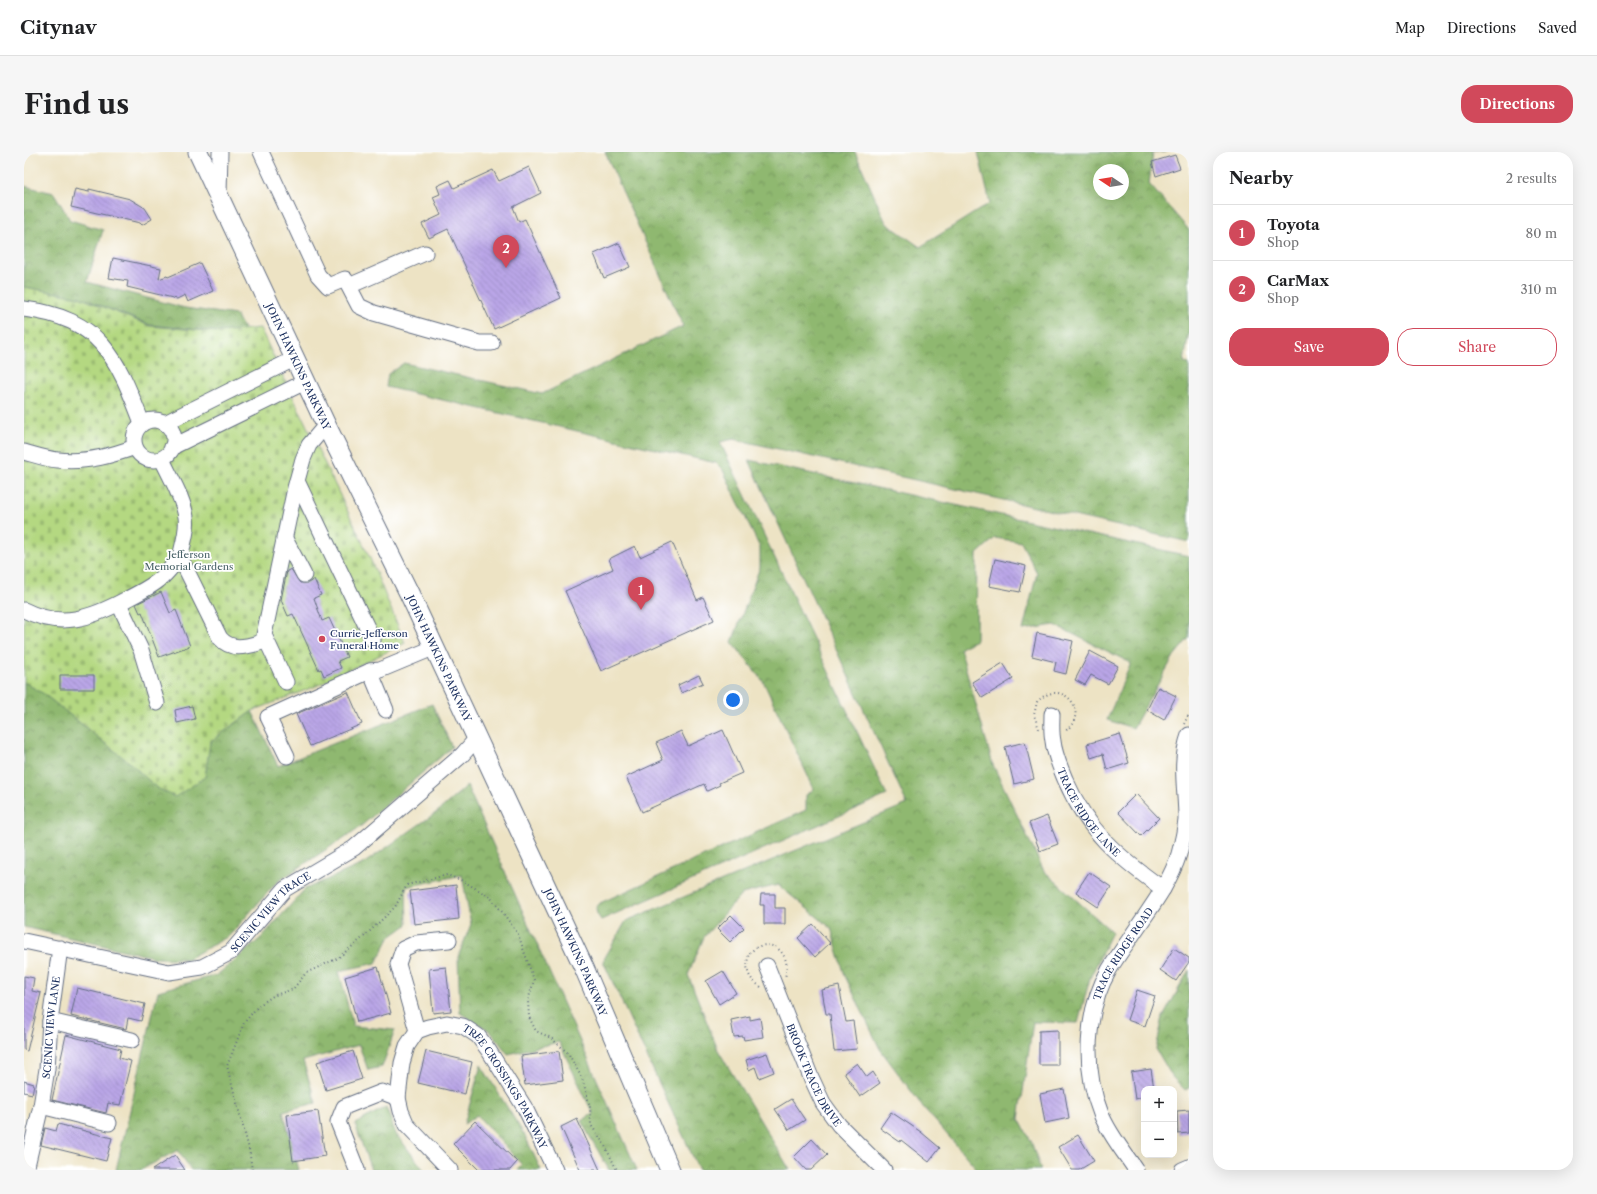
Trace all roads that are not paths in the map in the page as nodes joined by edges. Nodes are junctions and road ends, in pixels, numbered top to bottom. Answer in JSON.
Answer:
{"nodes":[{"id":1,"x":198,"y":152,"type":"edge"},
{"id":2,"x":220,"y":152,"type":"edge"},
{"id":3,"x":261,"y":152,"type":"edge"},
{"id":4,"x":219,"y":194,"type":"junction"},
{"id":5,"x":424,"y":253,"type":"dead end"},
{"id":6,"x":349,"y":286,"type":"junction"},
{"id":7,"x":24,"y":309,"type":"edge"},
{"id":8,"x":492,"y":343,"type":"dead end"},
{"id":9,"x":296,"y":358,"type":"junction"},
{"id":10,"x":307,"y":382,"type":"junction"},
{"id":11,"x":142,"y":423,"type":"junction"},
{"id":12,"x":165,"y":423,"type":"junction"},
{"id":13,"x":326,"y":425,"type":"junction"},
{"id":14,"x":135,"y":447,"type":"junction"},
{"id":15,"x":172,"y":448,"type":"junction"},
{"id":16,"x":24,"y":452,"type":"edge"},
{"id":17,"x":162,"y":458,"type":"junction"},
{"id":18,"x":297,"y":481,"type":"junction"},
{"id":19,"x":284,"y":537,"type":"junction"},
{"id":20,"x":180,"y":557,"type":"junction"},
{"id":21,"x":304,"y":575,"type":"dead end"},
{"id":22,"x":119,"y":604,"type":"junction"},
{"id":23,"x":24,"y":610,"type":"edge"},
{"id":24,"x":373,"y":640,"type":"dead end"},
{"id":25,"x":266,"y":641,"type":"junction"},
{"id":26,"x":433,"y":648,"type":"junction"},
{"id":27,"x":370,"y":671,"type":"junction"},
{"id":28,"x":286,"y":682,"type":"dead end"},
{"id":29,"x":157,"y":703,"type":"dead end"},
{"id":30,"x":386,"y":710,"type":"dead end"},
{"id":31,"x":1052,"y":714,"type":"dead end"},
{"id":32,"x":1186,"y":731,"type":"edge"},
{"id":33,"x":476,"y":739,"type":"junction"},
{"id":34,"x":287,"y":756,"type":"dead end"},
{"id":35,"x":1163,"y":889,"type":"junction"},
{"id":36,"x":24,"y":940,"type":"edge"},
{"id":37,"x":449,"y":940,"type":"dead end"},
{"id":38,"x":60,"y":948,"type":"junction"},
{"id":39,"x":767,"y":966,"type":"dead end"},
{"id":40,"x":50,"y":1021,"type":"junction"},
{"id":41,"x":417,"y":1031,"type":"junction"},
{"id":42,"x":132,"y":1040,"type":"dead end"},
{"id":43,"x":398,"y":1098,"type":"junction"},
{"id":44,"x":41,"y":1106,"type":"junction"},
{"id":45,"x":109,"y":1123,"type":"dead end"},
{"id":46,"x":1189,"y":1167,"type":"edge"},
{"id":47,"x":26,"y":1170,"type":"edge"},
{"id":48,"x":357,"y":1170,"type":"edge"},
{"id":49,"x":450,"y":1170,"type":"edge"},
{"id":50,"x":555,"y":1170,"type":"edge"},
{"id":51,"x":670,"y":1170,"type":"edge"},
{"id":52,"x":884,"y":1170,"type":"edge"},
{"id":53,"x":1136,"y":1170,"type":"edge"},
{"id":54,"x":1182,"y":1170,"type":"edge"}],
"edges":[{"from":1,"to":4,"type":"main road","name":"JOHN HAWKINS PARKWAY"},
{"from":2,"to":4,"type":"street"},
{"from":3,"to":6,"type":"street"},
{"from":4,"to":9,"type":"main road","name":"JOHN HAWKINS PARKWAY"},
{"from":5,"to":6,"type":"street"},
{"from":6,"to":8,"type":"street"},
{"from":7,"to":11,"type":"street"},
{"from":9,"to":10,"type":"main road","name":"JOHN HAWKINS PARKWAY"},
{"from":9,"to":12,"type":"street"},
{"from":10,"to":13,"type":"main road","name":"JOHN HAWKINS PARKWAY"},
{"from":10,"to":15,"type":"street"},
{"from":11,"to":12,"type":"street"},
{"from":11,"to":14,"type":"street"},
{"from":12,"to":15,"type":"street"},
{"from":13,"to":18,"type":"street"},
{"from":13,"to":26,"type":"main road","name":"JOHN HAWKINS PARKWAY"},
{"from":14,"to":16,"type":"street"},
{"from":14,"to":17,"type":"street"},
{"from":15,"to":17,"type":"street"},
{"from":17,"to":20,"type":"street"},
{"from":18,"to":19,"type":"street"},
{"from":18,"to":24,"type":"street"},
{"from":19,"to":21,"type":"street"},
{"from":19,"to":25,"type":"street"},
{"from":20,"to":22,"type":"street"},
{"from":20,"to":25,"type":"street"},
{"from":22,"to":23,"type":"street"},
{"from":22,"to":29,"type":"street"},
{"from":25,"to":28,"type":"street"},
{"from":26,"to":27,"type":"street"},
{"from":26,"to":33,"type":"main road","name":"JOHN HAWKINS PARKWAY"},
{"from":27,"to":30,"type":"street"},
{"from":27,"to":34,"type":"street"},
{"from":31,"to":35,"type":"street","name":"TRACE RIDGE LANE"},
{"from":32,"to":35,"type":"street","name":"TRACE RIDGE ROAD"},
{"from":33,"to":38,"type":"street","name":"SCENIC VIEW TRACE"},
{"from":33,"to":51,"type":"main road","name":"JOHN HAWKINS PARKWAY"},
{"from":35,"to":53,"type":"street","name":"TRACE RIDGE ROAD"},
{"from":36,"to":38,"type":"street","name":"SCENIC VIEW TRACE"},
{"from":37,"to":41,"type":"street"},
{"from":38,"to":40,"type":"street","name":"SCENIC VIEW LANE"},
{"from":39,"to":52,"type":"street","name":"BROOK TRACE DRIVE"},
{"from":40,"to":42,"type":"street"},
{"from":40,"to":44,"type":"street","name":"SCENIC VIEW LANE"},
{"from":41,"to":43,"type":"street"},
{"from":41,"to":50,"type":"street","name":"TREE CROSSINGS PARKWAY"},
{"from":43,"to":48,"type":"street"},
{"from":43,"to":49,"type":"street"},
{"from":44,"to":45,"type":"street"},
{"from":44,"to":47,"type":"street","name":"SCENIC VIEW LANE"},
{"from":46,"to":54,"type":"street"}]}
